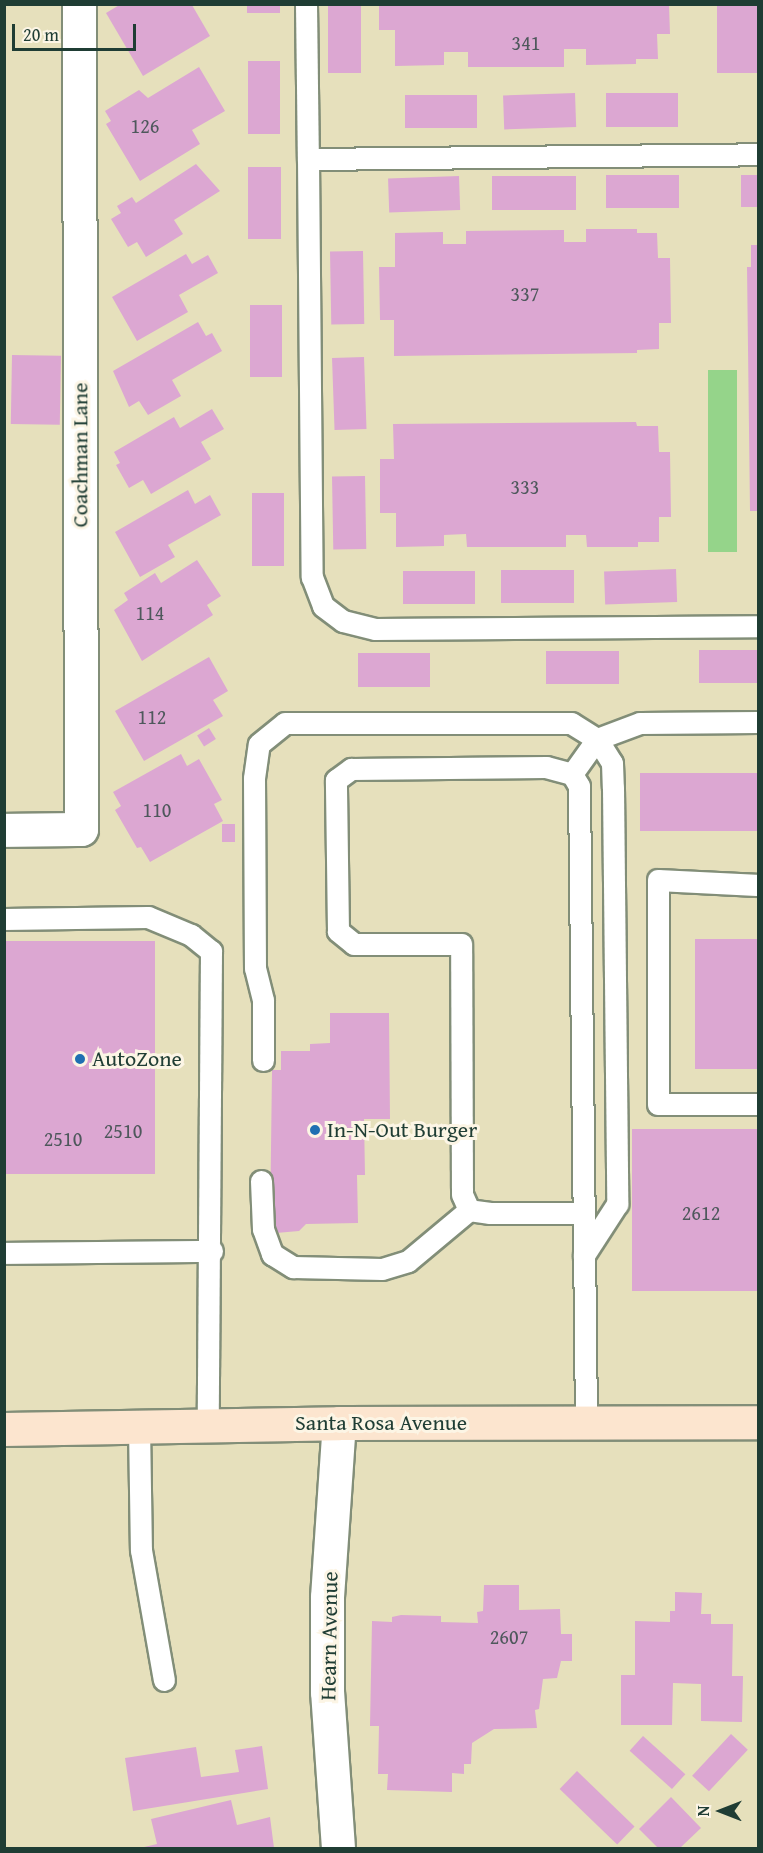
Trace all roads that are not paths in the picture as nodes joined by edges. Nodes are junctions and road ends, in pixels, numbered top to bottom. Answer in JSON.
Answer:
{"nodes":[{"id":1,"x":80,"y":4,"type":"edge"},
{"id":2,"x":306,"y":4,"type":"edge"},
{"id":3,"x":759,"y":153,"type":"edge"},
{"id":4,"x":308,"y":159,"type":"junction"},
{"id":5,"x":759,"y":626,"type":"edge"},
{"id":6,"x":759,"y":722,"type":"edge"},
{"id":7,"x":597,"y":739,"type":"junction"},
{"id":8,"x":572,"y":774,"type":"junction"},
{"id":9,"x":4,"y":830,"type":"edge"},
{"id":10,"x":759,"y":885,"type":"edge"},
{"id":11,"x":4,"y":918,"type":"edge"},
{"id":12,"x":264,"y":1060,"type":"dead end"},
{"id":13,"x":759,"y":1104,"type":"edge"},
{"id":14,"x":261,"y":1181,"type":"dead end"},
{"id":15,"x":469,"y":1210,"type":"junction"},
{"id":16,"x":583,"y":1214,"type":"junction"},
{"id":17,"x":212,"y":1251,"type":"junction"},
{"id":18,"x":4,"y":1253,"type":"edge"},
{"id":19,"x":584,"y":1255,"type":"junction"},
{"id":20,"x":759,"y":1422,"type":"edge"},
{"id":21,"x":339,"y":1423,"type":"junction"},
{"id":22,"x":586,"y":1423,"type":"junction"},
{"id":23,"x":208,"y":1425,"type":"junction"},
{"id":24,"x":139,"y":1426,"type":"junction"},
{"id":25,"x":4,"y":1430,"type":"edge"},
{"id":26,"x":164,"y":1680,"type":"dead end"},
{"id":27,"x":338,"y":1848,"type":"edge"}],
"edges":[{"from":1,"to":9,"type":"street","name":"Coachman Lane"},
{"from":2,"to":4,"type":"lane"},
{"from":3,"to":4,"type":"lane"},
{"from":4,"to":5,"type":"lane"},
{"from":6,"to":7,"type":"lane"},
{"from":7,"to":8,"type":"lane"},
{"from":7,"to":12,"type":"lane"},
{"from":7,"to":19,"type":"lane"},
{"from":8,"to":15,"type":"lane"},
{"from":8,"to":16,"type":"lane"},
{"from":10,"to":13,"type":"lane"},
{"from":11,"to":17,"type":"lane"},
{"from":14,"to":15,"type":"lane"},
{"from":15,"to":16,"type":"lane"},
{"from":16,"to":19,"type":"lane"},
{"from":17,"to":18,"type":"lane"},
{"from":17,"to":23,"type":"lane"},
{"from":19,"to":22,"type":"lane"},
{"from":20,"to":22,"type":"main road","name":"Santa Rosa Avenue"},
{"from":21,"to":22,"type":"main road","name":"Santa Rosa Avenue"},
{"from":21,"to":23,"type":"main road","name":"Santa Rosa Avenue"},
{"from":21,"to":27,"type":"street","name":"Hearn Avenue"},
{"from":23,"to":24,"type":"main road","name":"Santa Rosa Avenue"},
{"from":24,"to":25,"type":"main road","name":"Santa Rosa Avenue"},
{"from":24,"to":26,"type":"lane"}]}
